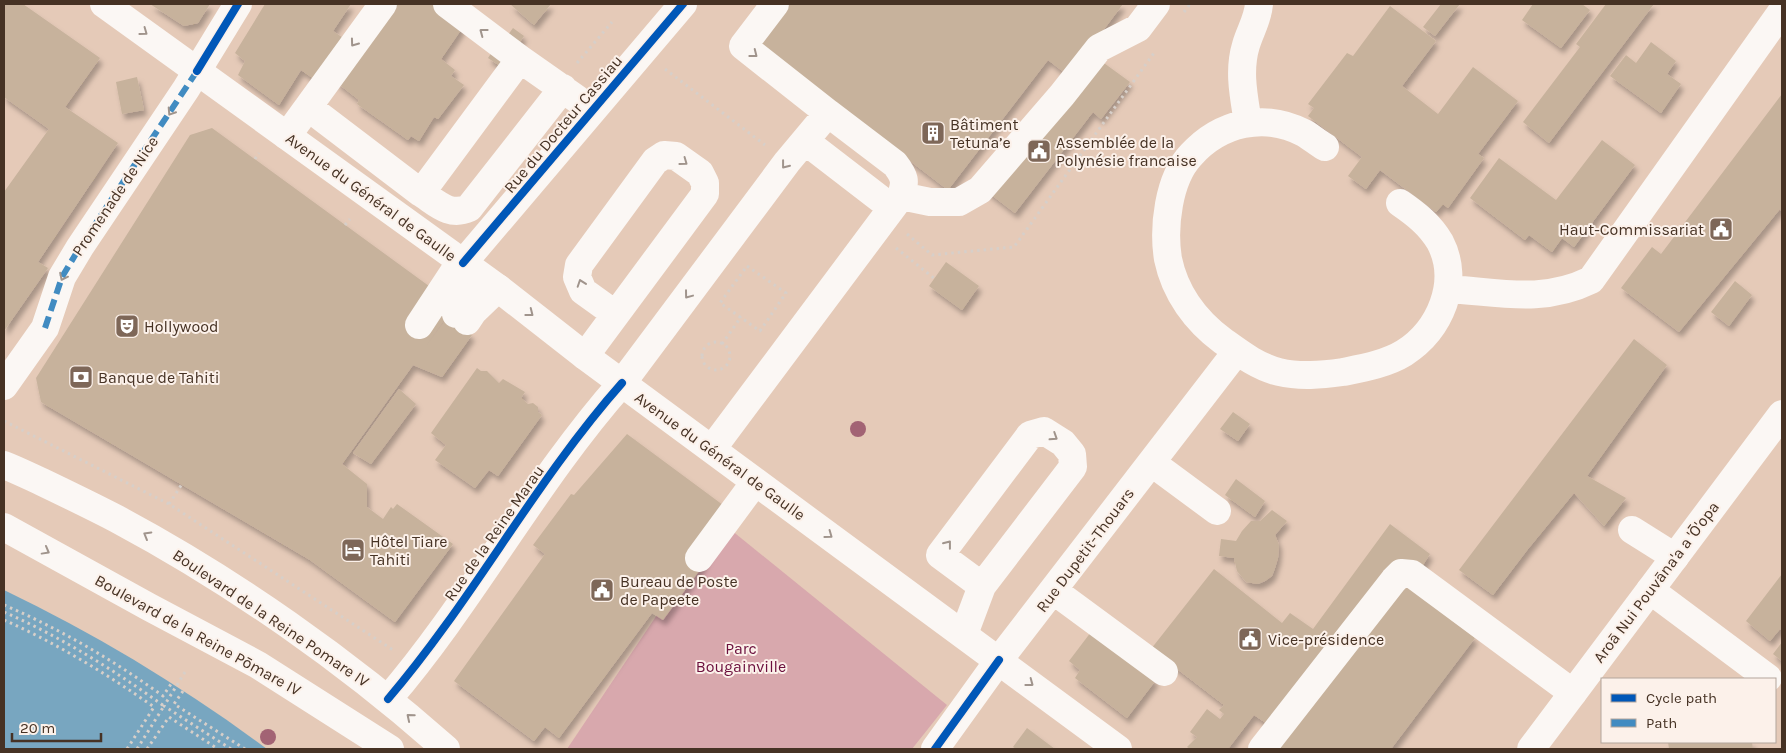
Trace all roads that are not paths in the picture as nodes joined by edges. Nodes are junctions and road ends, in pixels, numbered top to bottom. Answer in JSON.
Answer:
{"nodes":[{"id":1,"x":104,"y":4,"type":"edge"},
{"id":2,"x":238,"y":4,"type":"edge"},
{"id":3,"x":383,"y":4,"type":"edge"},
{"id":4,"x":447,"y":4,"type":"edge"},
{"id":5,"x":683,"y":4,"type":"edge"},
{"id":6,"x":775,"y":4,"type":"edge"},
{"id":7,"x":1156,"y":4,"type":"edge"},
{"id":8,"x":1259,"y":4,"type":"edge"},
{"id":9,"x":1782,"y":11,"type":"edge"},
{"id":10,"x":520,"y":59,"type":"junction"},
{"id":11,"x":197,"y":71,"type":"junction"},
{"id":12,"x":563,"y":88,"type":"junction"},
{"id":13,"x":592,"y":110,"type":"junction"},
{"id":14,"x":315,"y":112,"type":"junction"},
{"id":15,"x":828,"y":113,"type":"junction"},
{"id":16,"x":1248,"y":123,"type":"junction"},
{"id":17,"x":294,"y":141,"type":"junction"},
{"id":18,"x":805,"y":141,"type":"junction"},
{"id":19,"x":1326,"y":147,"type":"dead end"},
{"id":20,"x":421,"y":193,"type":"junction"},
{"id":21,"x":1400,"y":203,"type":"dead end"},
{"id":22,"x":893,"y":207,"type":"junction"},
{"id":23,"x":462,"y":262,"type":"junction"},
{"id":24,"x":498,"y":288,"type":"junction"},
{"id":25,"x":1448,"y":289,"type":"junction"},
{"id":26,"x":615,"y":314,"type":"junction"},
{"id":27,"x":419,"y":325,"type":"dead end"},
{"id":28,"x":1237,"y":351,"type":"junction"},
{"id":29,"x":585,"y":356,"type":"junction"},
{"id":30,"x":622,"y":383,"type":"junction"},
{"id":31,"x":4,"y":386,"type":"edge"},
{"id":32,"x":1782,"y":414,"type":"edge"},
{"id":33,"x":712,"y":449,"type":"junction"},
{"id":34,"x":1152,"y":463,"type":"junction"},
{"id":35,"x":4,"y":465,"type":"edge"},
{"id":36,"x":754,"y":482,"type":"junction"},
{"id":37,"x":1217,"y":511,"type":"dead end"},
{"id":38,"x":4,"y":527,"type":"edge"},
{"id":39,"x":1632,"y":530,"type":"dead end"},
{"id":40,"x":1675,"y":557,"type":"junction"},
{"id":41,"x":699,"y":558,"type":"dead end"},
{"id":42,"x":982,"y":586,"type":"junction"},
{"id":43,"x":1054,"y":590,"type":"junction"},
{"id":44,"x":1650,"y":590,"type":"junction"},
{"id":45,"x":964,"y":634,"type":"junction"},
{"id":46,"x":999,"y":660,"type":"junction"},
{"id":47,"x":258,"y":665,"type":"junction"},
{"id":48,"x":1164,"y":672,"type":"dead end"},
{"id":49,"x":1768,"y":678,"type":"edge"},
{"id":50,"x":1573,"y":693,"type":"junction"},
{"id":51,"x":388,"y":699,"type":"junction"},
{"id":52,"x":1540,"y":746,"type":"edge"},
{"id":53,"x":356,"y":749,"type":"edge"},
{"id":54,"x":390,"y":749,"type":"edge"},
{"id":55,"x":446,"y":749,"type":"edge"},
{"id":56,"x":935,"y":749,"type":"edge"},
{"id":57,"x":1118,"y":749,"type":"edge"},
{"id":58,"x":1262,"y":749,"type":"edge"}],
"edges":[{"from":1,"to":11,"type":"main road","name":"Avenue du Général de Gaulle","one_way":true},
{"from":2,"to":11,"type":"main road","name":"Promenade de Nice"},
{"from":3,"to":14,"type":"main road","one_way":true},
{"from":10,"to":4,"type":"main road","one_way":true},
{"from":5,"to":13,"type":"main road","name":"Rue du Docteur Cassiau"},
{"from":6,"to":15,"type":"main road","one_way":true},
{"from":7,"to":22,"type":"main road"},
{"from":8,"to":16,"type":"main road"},
{"from":9,"to":25,"type":"main road"},
{"from":10,"to":12,"type":"main road"},
{"from":10,"to":20,"type":"main road"},
{"from":11,"to":17,"type":"main road","name":"Avenue du Général de Gaulle"},
{"from":11,"to":31,"type":"main road","name":"Promenade de Nice","one_way":true},
{"from":12,"to":13,"type":"main road"},
{"from":12,"to":20,"type":"main road"},
{"from":13,"to":23,"type":"main road","name":"Rue du Docteur Cassiau"},
{"from":14,"to":17,"type":"main road"},
{"from":14,"to":20,"type":"main road"},
{"from":15,"to":18,"type":"main road","name":"Rue de la Reine Marau"},
{"from":15,"to":22,"type":"main road"},
{"from":16,"to":19,"type":"main road"},
{"from":16,"to":28,"type":"main road"},
{"from":17,"to":23,"type":"main road","name":"Avenue du Général de Gaulle"},
{"from":18,"to":22,"type":"main road"},
{"from":18,"to":30,"type":"main road","name":"Rue de la Reine Marau","one_way":true},
{"from":21,"to":25,"type":"main road"},
{"from":22,"to":33,"type":"main road"},
{"from":23,"to":24,"type":"main road","name":"Avenue du Général de Gaulle"},
{"from":23,"to":24,"type":"main road"},
{"from":23,"to":27,"type":"main road","name":"Rue du Docteur Cassiau"},
{"from":24,"to":29,"type":"main road","name":"Avenue du Général de Gaulle","one_way":true},
{"from":25,"to":28,"type":"main road"},
{"from":26,"to":26,"type":"main road","one_way":true},
{"from":26,"to":29,"type":"main road"},
{"from":28,"to":34,"type":"main road","name":"Rue Dupetit-Thouars"},
{"from":29,"to":30,"type":"main road","name":"Avenue du Général de Gaulle"},
{"from":30,"to":33,"type":"main road","name":"Avenue du Général de Gaulle"},
{"from":30,"to":51,"type":"main road","name":"Rue de la Reine Marau"},
{"from":32,"to":40,"type":"main road","name":"Aroā Nui Pouvāna'a a 'Ō'opa"},
{"from":33,"to":36,"type":"main road","name":"Avenue du Général de Gaulle"},
{"from":34,"to":37,"type":"main road"},
{"from":34,"to":43,"type":"main road","name":"Rue Dupetit-Thouars"},
{"from":51,"to":35,"type":"main road","name":"Boulevard de la Reine Pomare IV","one_way":true},
{"from":36,"to":41,"type":"main road"},
{"from":36,"to":45,"type":"main road","name":"Avenue du Général de Gaulle","one_way":true},
{"from":38,"to":47,"type":"main road","name":"Boulevard de la Reine Pōmare IV","one_way":true},
{"from":39,"to":40,"type":"main road"},
{"from":40,"to":44,"type":"main road","name":"Aroā Nui Pouvāna'a a 'Ō'opa"},
{"from":42,"to":42,"type":"main road","one_way":true},
{"from":42,"to":45,"type":"main road"},
{"from":43,"to":46,"type":"main road","name":"Rue Dupetit-Thouars"},
{"from":43,"to":48,"type":"main road"},
{"from":44,"to":49,"type":"main road"},
{"from":44,"to":50,"type":"main road","name":"Aroā Nui Pouvāna'a a 'Ō'opa"},
{"from":45,"to":46,"type":"main road","name":"Avenue du Général de Gaulle"},
{"from":46,"to":56,"type":"main road","name":"Rue Dupetit-Thouars"},
{"from":46,"to":57,"type":"main road","name":"Avenue du Général de Gaulle","one_way":true},
{"from":47,"to":53,"type":"main road"},
{"from":47,"to":54,"type":"main road","name":"Boulevard de la Reine Pōmare IV"},
{"from":50,"to":52,"type":"main road","name":"Aroā Nui Pouvāna'a a 'Ō'opa"},
{"from":50,"to":58,"type":"main road"},
{"from":55,"to":51,"type":"main road","name":"Boulevard de la Reine Pomare IV","one_way":true}]}
